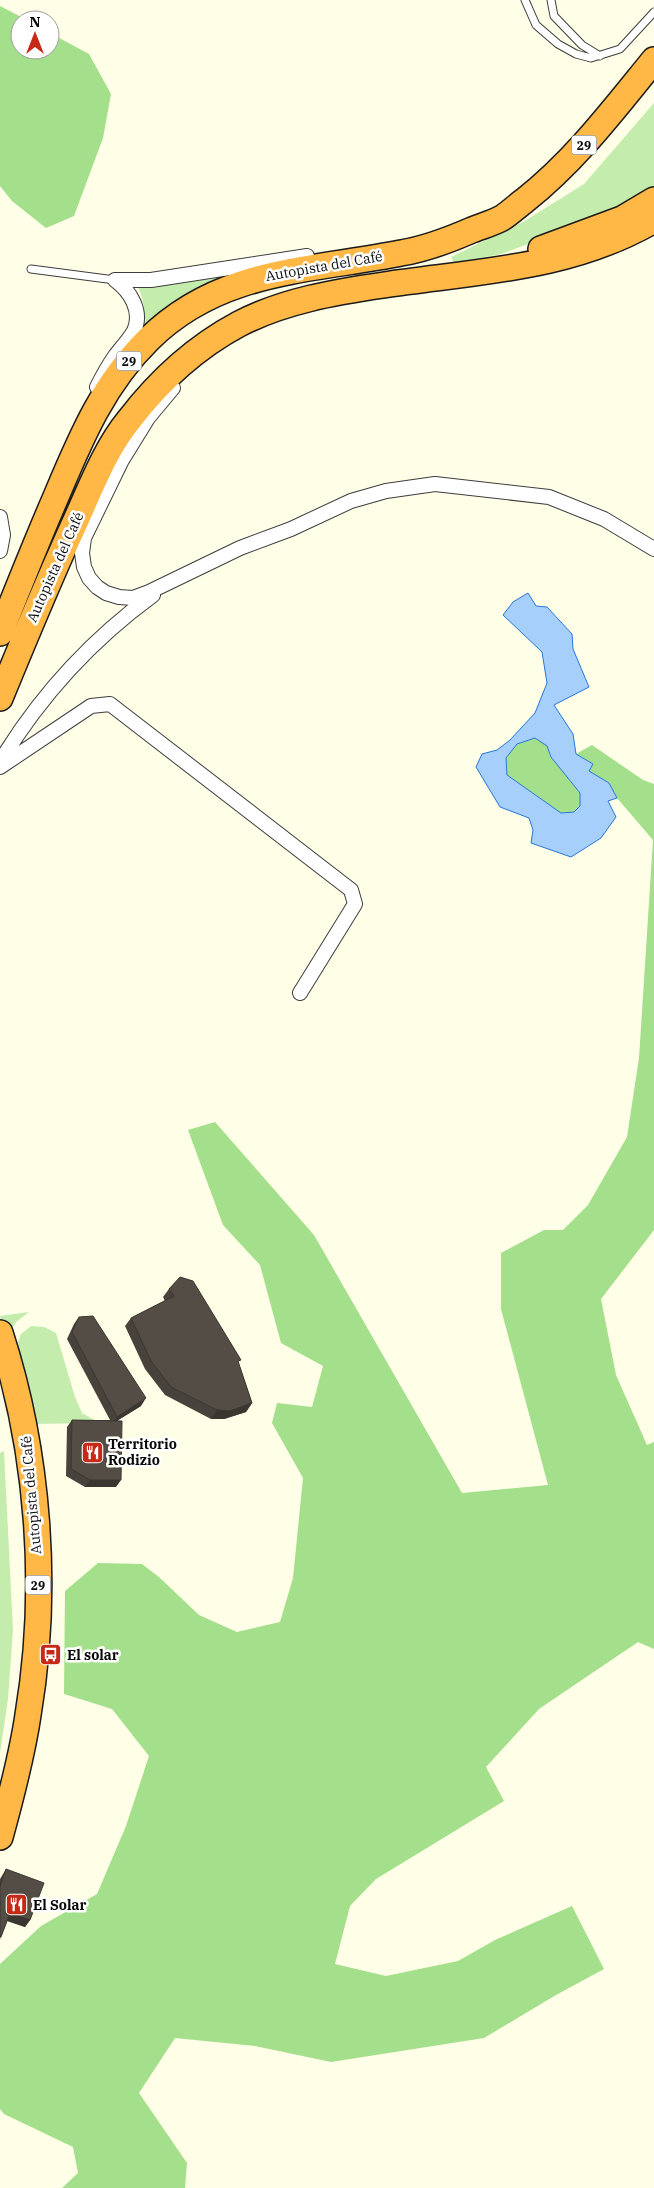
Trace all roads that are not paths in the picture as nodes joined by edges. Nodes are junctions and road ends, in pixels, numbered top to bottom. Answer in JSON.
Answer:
{"nodes":[{"id":1,"x":525,"y":0,"type":"edge"},
{"id":2,"x":551,"y":0,"type":"edge"},
{"id":3,"x":654,"y":12,"type":"edge"},
{"id":4,"x":600,"y":56,"type":"junction"},
{"id":5,"x":654,"y":60,"type":"edge"},
{"id":6,"x":654,"y":78,"type":"edge"},
{"id":7,"x":654,"y":200,"type":"edge"},
{"id":8,"x":502,"y":218,"type":"junction"},
{"id":9,"x":654,"y":220,"type":"edge"},
{"id":10,"x":402,"y":253,"type":"junction"},
{"id":11,"x":516,"y":267,"type":"junction"},
{"id":12,"x":31,"y":269,"type":"dead end"},
{"id":13,"x":115,"y":280,"type":"junction"},
{"id":14,"x":325,"y":296,"type":"junction"},
{"id":15,"x":74,"y":456,"type":"junction"},
{"id":16,"x":0,"y":517,"type":"edge"},
{"id":17,"x":654,"y":549,"type":"edge"},
{"id":18,"x":0,"y":550,"type":"edge"},
{"id":19,"x":184,"y":574,"type":"junction"},
{"id":20,"x":0,"y":633,"type":"edge"},
{"id":21,"x":0,"y":698,"type":"edge"},
{"id":22,"x":0,"y":762,"type":"edge"},
{"id":23,"x":0,"y":766,"type":"edge"},
{"id":24,"x":300,"y":993,"type":"dead end"},
{"id":25,"x":0,"y":1333,"type":"edge"},
{"id":26,"x":0,"y":1837,"type":"edge"}],
"edges":[{"from":1,"to":4,"type":"lane"},
{"from":2,"to":4,"type":"lane"},
{"from":3,"to":4,"type":"lane"},
{"from":5,"to":8,"type":"highway","name":"Autopista del Café","number":"29"},
{"from":6,"to":8,"type":"highway"},
{"from":7,"to":11,"type":"highway"},
{"from":8,"to":10,"type":"highway","name":"Autopista del Café","number":"29"},
{"from":9,"to":11,"type":"highway","name":"Autopista del Café"},
{"from":10,"to":13,"type":"street"},
{"from":10,"to":15,"type":"highway","name":"Autopista del Café","number":"29"},
{"from":11,"to":14,"type":"highway","name":"Autopista del Café"},
{"from":12,"to":13,"type":"lane"},
{"from":13,"to":15,"type":"street"},
{"from":14,"to":19,"type":"street"},
{"from":14,"to":21,"type":"highway","name":"Autopista del Café"},
{"from":15,"to":20,"type":"highway","name":"Autopista del Café","number":"29"},
{"from":16,"to":18,"type":"street"},
{"from":17,"to":19,"type":"street"},
{"from":19,"to":22,"type":"street"},
{"from":23,"to":24,"type":"street"},
{"from":25,"to":26,"type":"highway","name":"Autopista del Café","number":"29"}]}
